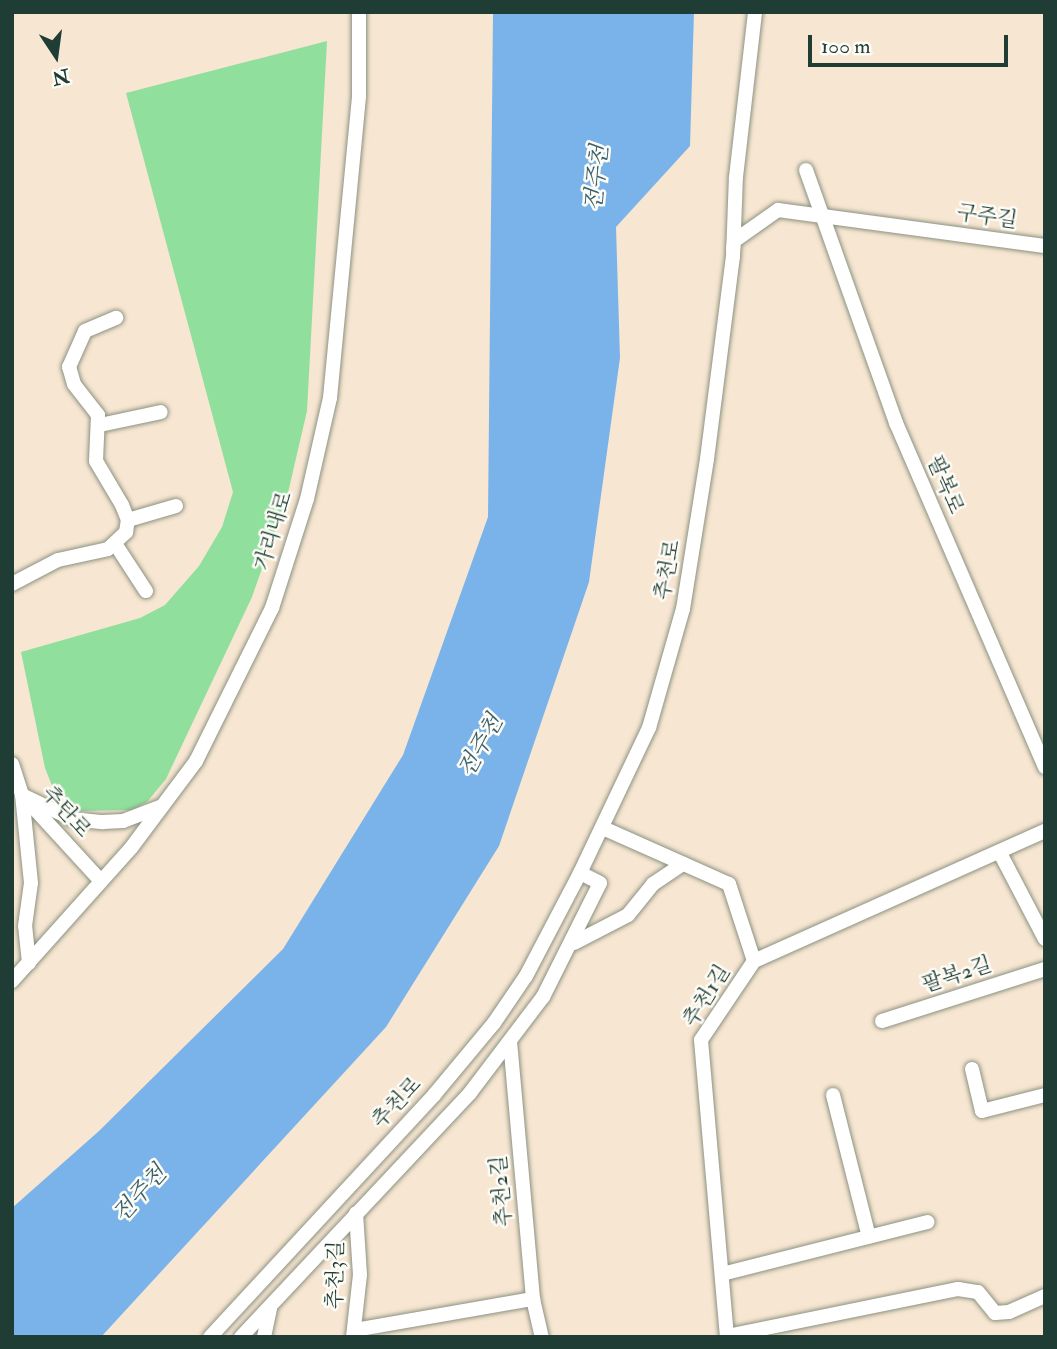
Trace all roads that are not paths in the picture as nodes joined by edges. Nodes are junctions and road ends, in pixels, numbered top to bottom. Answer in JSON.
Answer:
{"nodes":[{"id":1,"x":359,"y":12,"type":"edge"},
{"id":2,"x":755,"y":12,"type":"edge"},
{"id":3,"x":806,"y":170,"type":"dead end"},
{"id":4,"x":819,"y":214,"type":"junction"},
{"id":5,"x":925,"y":229,"type":"joint"},
{"id":6,"x":1045,"y":246,"type":"edge"},
{"id":7,"x":733,"y":257,"type":"junction"},
{"id":8,"x":116,"y":318,"type":"dead end"},
{"id":9,"x":161,"y":412,"type":"dead end"},
{"id":10,"x":100,"y":425,"type":"junction"},
{"id":11,"x":176,"y":506,"type":"dead end"},
{"id":12,"x":128,"y":520,"type":"junction"},
{"id":13,"x":116,"y":545,"type":"junction"},
{"id":14,"x":12,"y":584,"type":"edge"},
{"id":15,"x":146,"y":591,"type":"dead end"},
{"id":16,"x":12,"y":764,"type":"edge"},
{"id":17,"x":1045,"y":767,"type":"edge"},
{"id":18,"x":18,"y":791,"type":"edge"},
{"id":19,"x":164,"y":806,"type":"junction"},
{"id":20,"x":603,"y":828,"type":"junction"},
{"id":21,"x":1045,"y":831,"type":"edge"},
{"id":22,"x":1000,"y":853,"type":"junction"},
{"id":23,"x":683,"y":864,"type":"junction"},
{"id":24,"x":580,"y":873,"type":"junction"},
{"id":25,"x":100,"y":880,"type":"junction"},
{"id":26,"x":1045,"y":939,"type":"edge"},
{"id":27,"x":573,"y":944,"type":"junction"},
{"id":28,"x":754,"y":961,"type":"junction"},
{"id":29,"x":29,"y":962,"type":"junction"},
{"id":30,"x":1045,"y":968,"type":"edge"},
{"id":31,"x":12,"y":981,"type":"edge"},
{"id":32,"x":882,"y":1021,"type":"dead end"},
{"id":33,"x":510,"y":1041,"type":"junction"},
{"id":34,"x":972,"y":1069,"type":"dead end"},
{"id":35,"x":833,"y":1095,"type":"dead end"},
{"id":36,"x":1045,"y":1095,"type":"edge"},
{"id":37,"x":356,"y":1213,"type":"junction"},
{"id":38,"x":928,"y":1222,"type":"dead end"},
{"id":39,"x":869,"y":1237,"type":"junction"},
{"id":40,"x":722,"y":1274,"type":"junction"},
{"id":41,"x":1045,"y":1296,"type":"edge"},
{"id":42,"x":533,"y":1299,"type":"junction"},
{"id":43,"x":274,"y":1301,"type":"junction"},
{"id":44,"x":354,"y":1334,"type":"edge"},
{"id":45,"x":210,"y":1337,"type":"edge"},
{"id":46,"x":241,"y":1337,"type":"edge"},
{"id":47,"x":264,"y":1337,"type":"edge"},
{"id":48,"x":542,"y":1337,"type":"edge"},
{"id":49,"x":727,"y":1337,"type":"edge"}],
"edges":[{"from":1,"to":19,"type":"street","name":"가리내로"},
{"from":2,"to":7,"type":"street","name":"추천로"},
{"from":3,"to":4,"type":"street"},
{"from":4,"to":5,"type":"street","name":"추천로"},
{"from":4,"to":7,"type":"street","name":"추천로"},
{"from":4,"to":17,"type":"street","name":"팔복로"},
{"from":5,"to":6,"type":"street","name":"구주길"},
{"from":7,"to":20,"type":"street","name":"추천로"},
{"from":8,"to":10,"type":"street"},
{"from":9,"to":10,"type":"street"},
{"from":10,"to":12,"type":"street"},
{"from":11,"to":12,"type":"street"},
{"from":12,"to":13,"type":"street"},
{"from":13,"to":14,"type":"street"},
{"from":13,"to":15,"type":"street"},
{"from":16,"to":18,"type":"street","name":"추탄로"},
{"from":18,"to":19,"type":"street"},
{"from":18,"to":25,"type":"street","name":"추탄로"},
{"from":18,"to":29,"type":"street"},
{"from":19,"to":25,"type":"street","name":"가리내로"},
{"from":20,"to":23,"type":"street","name":"추천1길"},
{"from":20,"to":24,"type":"street","name":"추천로"},
{"from":21,"to":22,"type":"street"},
{"from":22,"to":26,"type":"street"},
{"from":22,"to":28,"type":"street"},
{"from":23,"to":27,"type":"street"},
{"from":23,"to":28,"type":"street","name":"추천1길"},
{"from":24,"to":27,"type":"street"},
{"from":24,"to":45,"type":"street","name":"추천로"},
{"from":25,"to":29,"type":"street","name":"가리내로"},
{"from":27,"to":33,"type":"street"},
{"from":28,"to":40,"type":"street","name":"추천1길"},
{"from":29,"to":31,"type":"street","name":"가리내로"},
{"from":30,"to":32,"type":"street","name":"팔복2길"},
{"from":33,"to":37,"type":"street"},
{"from":33,"to":42,"type":"street","name":"추천2길"},
{"from":34,"to":36,"type":"street"},
{"from":35,"to":39,"type":"street"},
{"from":37,"to":43,"type":"street"},
{"from":37,"to":44,"type":"street","name":"추천3길"},
{"from":38,"to":39,"type":"street"},
{"from":39,"to":40,"type":"street"},
{"from":40,"to":49,"type":"street","name":"추천1길"},
{"from":41,"to":49,"type":"street"},
{"from":42,"to":44,"type":"street"},
{"from":42,"to":48,"type":"street","name":"추천2길"},
{"from":43,"to":46,"type":"street"},
{"from":43,"to":47,"type":"street"}]}
